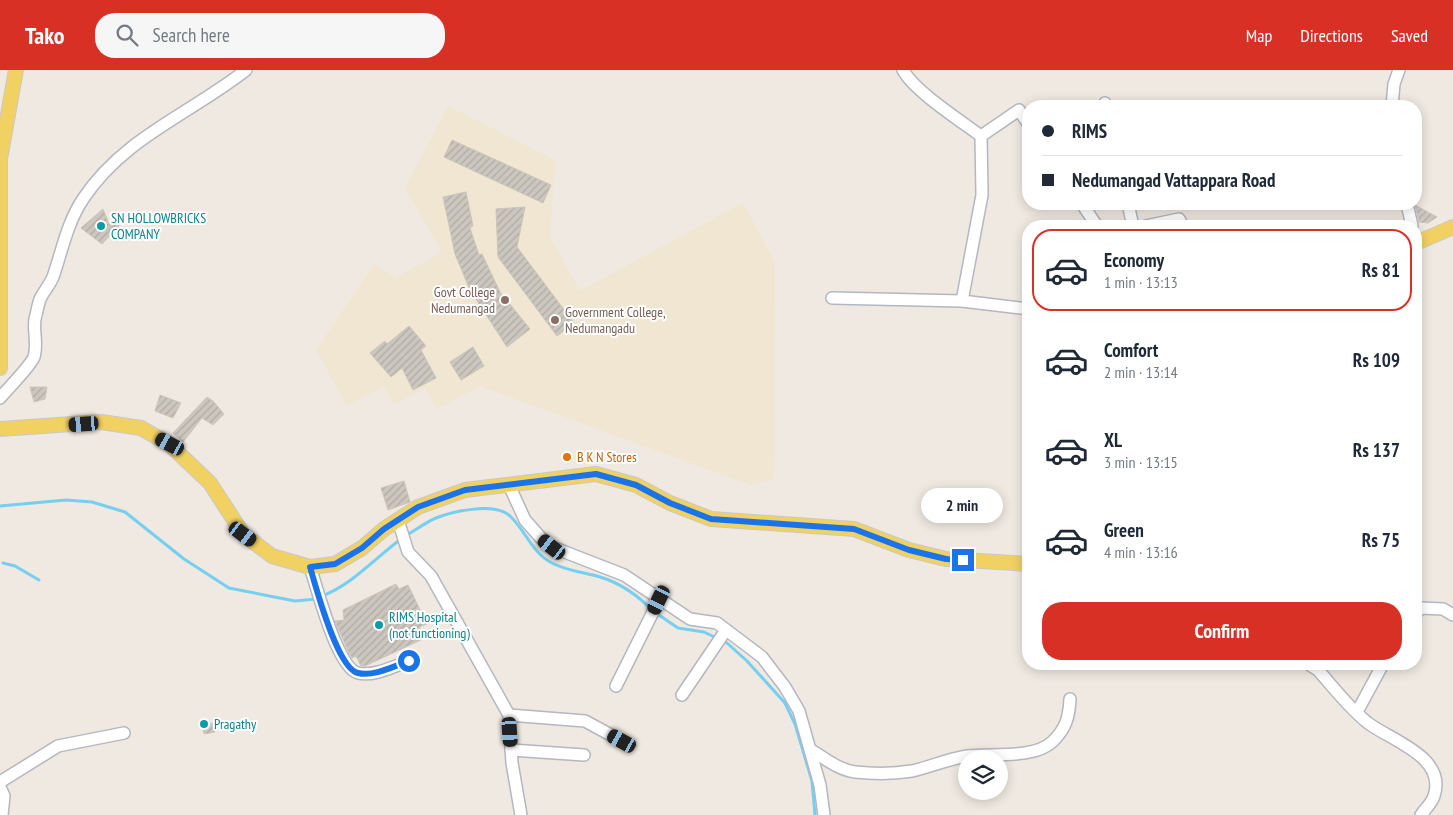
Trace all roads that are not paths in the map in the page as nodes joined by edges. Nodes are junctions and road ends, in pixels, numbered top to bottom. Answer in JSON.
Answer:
{"nodes":[{"id":1,"x":16,"y":70,"type":"edge"},
{"id":2,"x":246,"y":70,"type":"edge"},
{"id":3,"x":904,"y":70,"type":"edge"},
{"id":4,"x":1399,"y":70,"type":"edge"},
{"id":5,"x":1393,"y":100,"type":"edge"},
{"id":6,"x":1022,"y":114,"type":"edge"},
{"id":7,"x":981,"y":136,"type":"junction"},
{"id":8,"x":1453,"y":227,"type":"edge"},
{"id":9,"x":1422,"y":240,"type":"edge"},
{"id":10,"x":832,"y":298,"type":"dead end"},
{"id":11,"x":962,"y":300,"type":"junction"},
{"id":12,"x":1022,"y":308,"type":"edge"},
{"id":13,"x":0,"y":341,"type":"edge"},
{"id":14,"x":0,"y":367,"type":"edge"},
{"id":15,"x":0,"y":398,"type":"edge"},
{"id":16,"x":0,"y":429,"type":"edge"},
{"id":17,"x":509,"y":485,"type":"junction"},
{"id":18,"x":398,"y":520,"type":"junction"},
{"id":19,"x":1022,"y":564,"type":"edge"},
{"id":20,"x":310,"y":567,"type":"junction"},
{"id":21,"x":659,"y":600,"type":"junction"},
{"id":22,"x":1422,"y":608,"type":"edge"},
{"id":23,"x":1453,"y":615,"type":"edge"},
{"id":24,"x":726,"y":630,"type":"junction"},
{"id":25,"x":409,"y":661,"type":"dead end"},
{"id":26,"x":1318,"y":670,"type":"edge"},
{"id":27,"x":1380,"y":670,"type":"edge"},
{"id":28,"x":616,"y":686,"type":"dead end"},
{"id":29,"x":682,"y":695,"type":"dead end"},
{"id":30,"x":1070,"y":698,"type":"dead end"},
{"id":31,"x":1357,"y":712,"type":"junction"},
{"id":32,"x":509,"y":715,"type":"junction"},
{"id":33,"x":124,"y":733,"type":"dead end"},
{"id":34,"x":622,"y":741,"type":"dead end"},
{"id":35,"x":511,"y":750,"type":"junction"},
{"id":36,"x":811,"y":750,"type":"junction"},
{"id":37,"x":584,"y":755,"type":"dead end"},
{"id":38,"x":0,"y":782,"type":"edge"},
{"id":39,"x":0,"y":787,"type":"edge"},
{"id":40,"x":2,"y":815,"type":"edge"},
{"id":41,"x":521,"y":815,"type":"edge"},
{"id":42,"x":824,"y":815,"type":"edge"},
{"id":43,"x":1421,"y":815,"type":"edge"}],
"edges":[{"from":1,"to":13,"type":"main road"},
{"from":2,"to":15,"type":"street"},
{"from":3,"to":7,"type":"street"},
{"from":4,"to":5,"type":"street"},
{"from":6,"to":7,"type":"street"},
{"from":7,"to":11,"type":"street"},
{"from":8,"to":9,"type":"main road"},
{"from":10,"to":11,"type":"street"},
{"from":11,"to":12,"type":"street"},
{"from":13,"to":14,"type":"main road"},
{"from":16,"to":20,"type":"main road"},
{"from":17,"to":18,"type":"main road"},
{"from":17,"to":19,"type":"main road"},
{"from":17,"to":21,"type":"street"},
{"from":18,"to":20,"type":"main road"},
{"from":18,"to":32,"type":"street"},
{"from":20,"to":25,"type":"street"},
{"from":21,"to":24,"type":"street"},
{"from":21,"to":28,"type":"street"},
{"from":22,"to":23,"type":"street"},
{"from":24,"to":29,"type":"street"},
{"from":24,"to":36,"type":"street"},
{"from":26,"to":31,"type":"street"},
{"from":27,"to":31,"type":"street"},
{"from":30,"to":36,"type":"street"},
{"from":31,"to":43,"type":"street"},
{"from":32,"to":34,"type":"street"},
{"from":32,"to":35,"type":"street"},
{"from":33,"to":38,"type":"street"},
{"from":35,"to":37,"type":"street"},
{"from":35,"to":41,"type":"street"},
{"from":36,"to":42,"type":"street"},
{"from":39,"to":40,"type":"street"}]}
